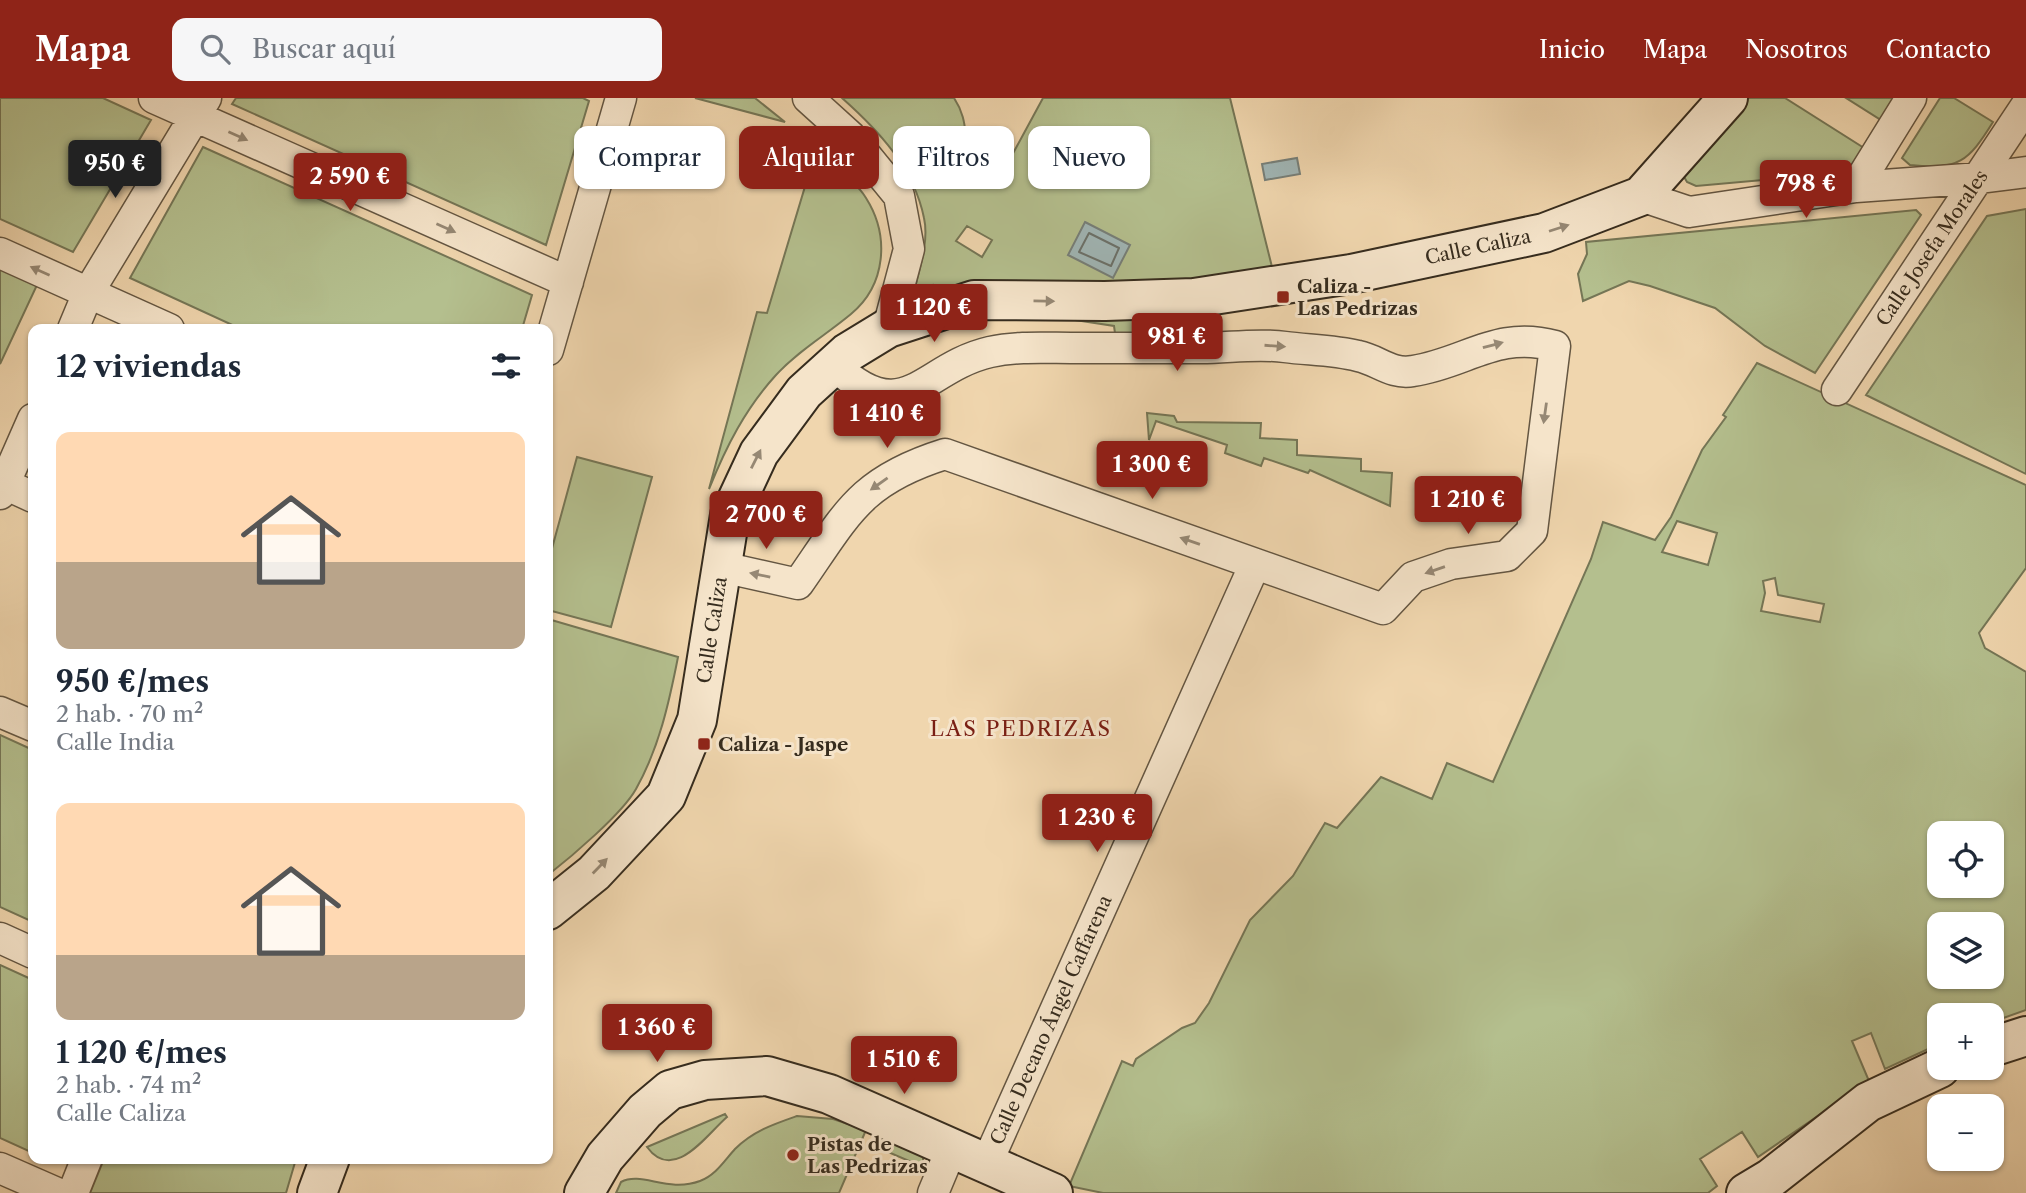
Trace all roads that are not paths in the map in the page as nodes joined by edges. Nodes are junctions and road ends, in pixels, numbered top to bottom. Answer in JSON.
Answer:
{"nodes":[{"id":1,"x":154,"y":98,"type":"edge"},
{"id":2,"x":621,"y":98,"type":"edge"},
{"id":3,"x":808,"y":98,"type":"edge"},
{"id":4,"x":1728,"y":98,"type":"edge"},
{"id":5,"x":1911,"y":98,"type":"edge"},
{"id":6,"x":2026,"y":106,"type":"edge"},
{"id":7,"x":200,"y":107,"type":"edge"},
{"id":8,"x":2026,"y":172,"type":"edge"},
{"id":9,"x":1980,"y":178,"type":"junction"},
{"id":10,"x":1856,"y":187,"type":"junction"},
{"id":11,"x":1641,"y":196,"type":"junction"},
{"id":12,"x":0,"y":253,"type":"edge"},
{"id":13,"x":568,"y":282,"type":"junction"},
{"id":14,"x":88,"y":293,"type":"junction"},
{"id":15,"x":75,"y":324,"type":"edge"},
{"id":16,"x":158,"y":324,"type":"edge"},
{"id":17,"x":888,"y":328,"type":"junction"},
{"id":18,"x":553,"y":333,"type":"edge"},
{"id":19,"x":835,"y":366,"type":"junction"},
{"id":20,"x":1837,"y":390,"type":"dead end"},
{"id":21,"x":28,"y":430,"type":"edge"},
{"id":22,"x":2,"y":487,"type":"edge"},
{"id":23,"x":28,"y":495,"type":"edge"},
{"id":24,"x":1255,"y":564,"type":"junction"},
{"id":25,"x":722,"y":567,"type":"junction"},
{"id":26,"x":0,"y":712,"type":"edge"},
{"id":27,"x":28,"y":724,"type":"edge"},
{"id":28,"x":553,"y":906,"type":"edge"},
{"id":29,"x":0,"y":938,"type":"edge"},
{"id":30,"x":28,"y":951,"type":"edge"},
{"id":31,"x":2026,"y":1036,"type":"edge"},
{"id":32,"x":2004,"y":1043,"type":"edge"},
{"id":33,"x":1927,"y":1074,"type":"edge"},
{"id":34,"x":951,"y":1150,"type":"junction"},
{"id":35,"x":85,"y":1164,"type":"edge"},
{"id":36,"x":328,"y":1164,"type":"edge"},
{"id":37,"x":986,"y":1165,"type":"junction"},
{"id":38,"x":0,"y":1168,"type":"edge"},
{"id":39,"x":1762,"y":1188,"type":"edge"},
{"id":40,"x":57,"y":1193,"type":"edge"},
{"id":41,"x":73,"y":1193,"type":"edge"},
{"id":42,"x":317,"y":1193,"type":"edge"},
{"id":43,"x":584,"y":1193,"type":"edge"},
{"id":44,"x":933,"y":1193,"type":"edge"},
{"id":45,"x":1053,"y":1193,"type":"edge"}],
"edges":[{"from":1,"to":7,"type":"street"},
{"from":2,"to":13,"type":"street"},
{"from":3,"to":17,"type":"street"},
{"from":4,"to":11,"type":"street"},
{"from":5,"to":10,"type":"street"},
{"from":6,"to":9,"type":"street","name":"Calle Josefa Morales"},
{"from":7,"to":13,"type":"street","one_way":true},
{"from":7,"to":14,"type":"street"},
{"from":8,"to":9,"type":"street"},
{"from":9,"to":10,"type":"street"},
{"from":9,"to":20,"type":"street","name":"Calle Josefa Morales"},
{"from":10,"to":11,"type":"street"},
{"from":17,"to":11,"type":"street","name":"Calle Caliza","one_way":true},
{"from":14,"to":12,"type":"street","one_way":true},
{"from":13,"to":18,"type":"street"},
{"from":14,"to":15,"type":"street"},
{"from":14,"to":16,"type":"street"},
{"from":17,"to":19,"type":"street","name":"Calle Caliza"},
{"from":19,"to":24,"type":"street","one_way":true},
{"from":25,"to":19,"type":"street","name":"Calle Caliza","one_way":true},
{"from":21,"to":22,"type":"street"},
{"from":22,"to":23,"type":"street"},
{"from":24,"to":25,"type":"street","one_way":true},
{"from":24,"to":37,"type":"street","name":"Calle Decano Ángel Caffarena"},
{"from":28,"to":25,"type":"street","name":"Calle Caliza","one_way":true},
{"from":26,"to":27,"type":"street"},
{"from":29,"to":30,"type":"street"},
{"from":31,"to":32,"type":"street"},
{"from":33,"to":39,"type":"street"},
{"from":34,"to":37,"type":"street"},
{"from":34,"to":43,"type":"street"},
{"from":34,"to":44,"type":"street"},
{"from":35,"to":41,"type":"street"},
{"from":36,"to":42,"type":"street"},
{"from":37,"to":45,"type":"street"},
{"from":38,"to":40,"type":"street"}]}
